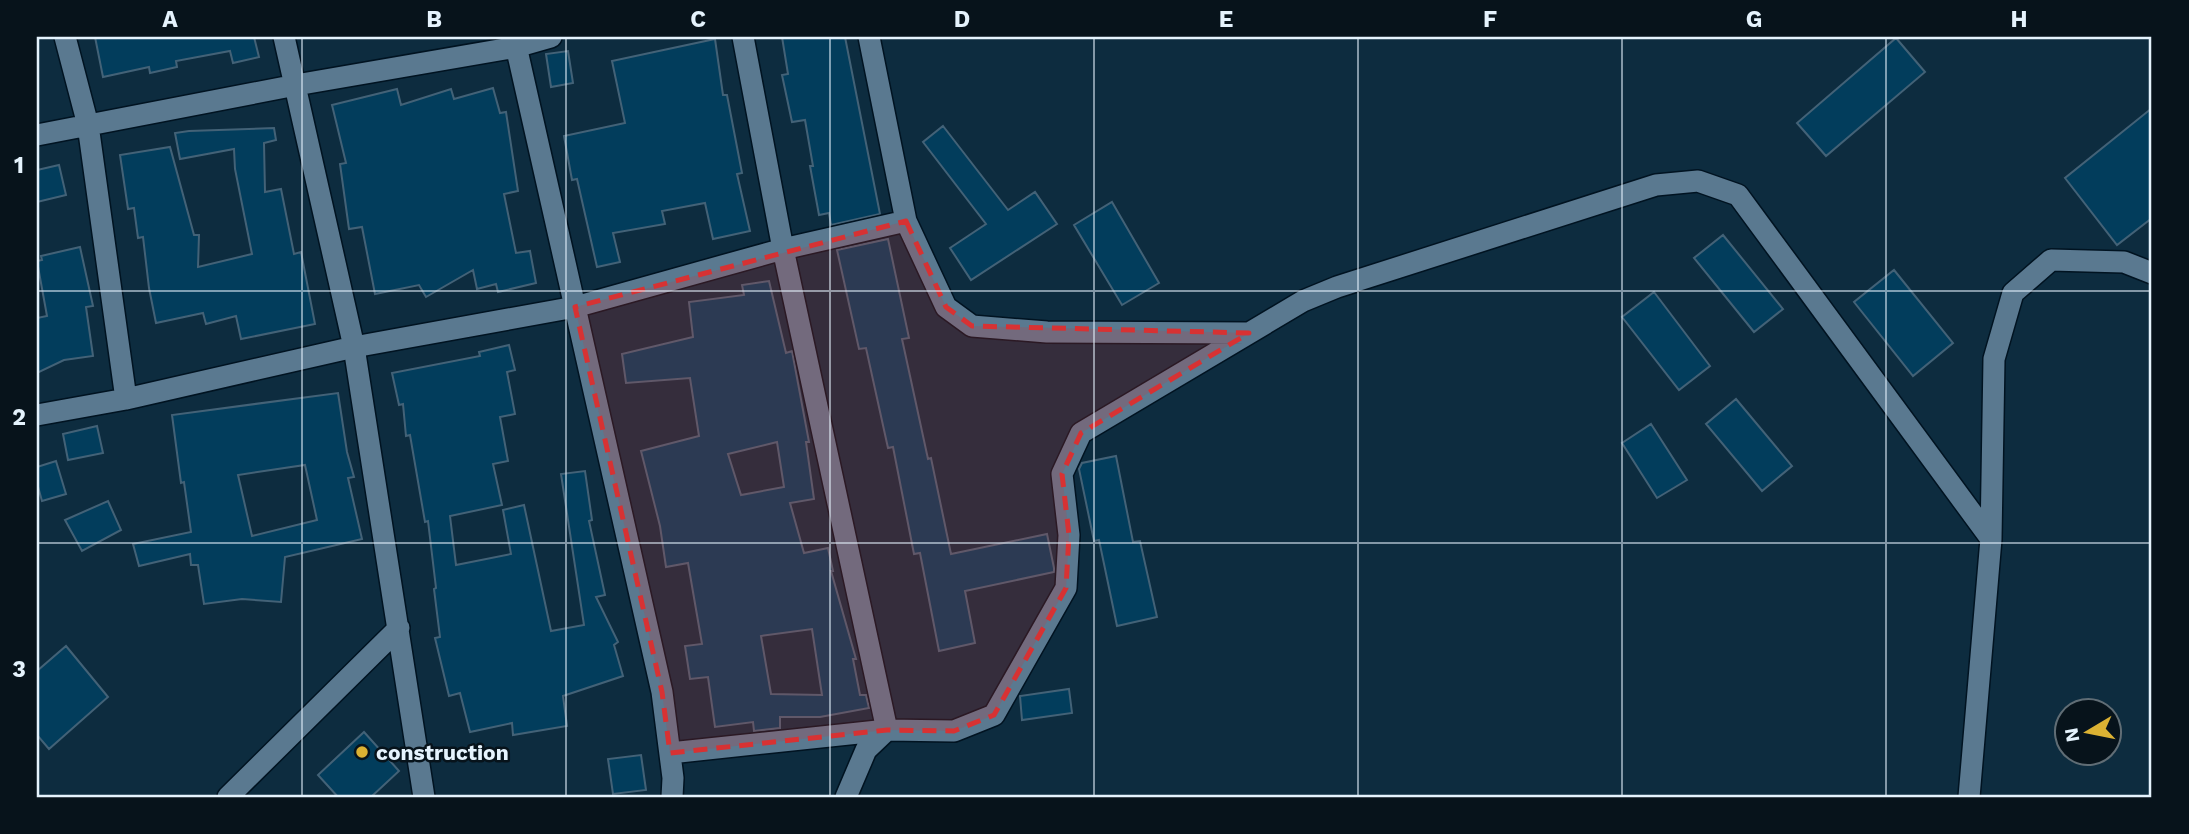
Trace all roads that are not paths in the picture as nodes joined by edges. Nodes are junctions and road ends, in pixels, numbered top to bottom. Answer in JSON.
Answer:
{"nodes":[{"id":1,"x":65,"y":37,"type":"edge"},
{"id":2,"x":284,"y":37,"type":"edge"},
{"id":3,"x":551,"y":37,"type":"edge"},
{"id":4,"x":743,"y":37,"type":"edge"},
{"id":5,"x":869,"y":37,"type":"edge"},
{"id":6,"x":515,"y":42,"type":"edge"},
{"id":7,"x":296,"y":85,"type":"junction"},
{"id":8,"x":88,"y":125,"type":"junction"},
{"id":9,"x":37,"y":135,"type":"edge"},
{"id":10,"x":906,"y":221,"type":"junction"},
{"id":11,"x":783,"y":249,"type":"junction"},
{"id":12,"x":2152,"y":273,"type":"edge"},
{"id":13,"x":575,"y":307,"type":"junction"},
{"id":14,"x":1249,"y":333,"type":"junction"},
{"id":15,"x":354,"y":346,"type":"junction"},
{"id":16,"x":125,"y":399,"type":"junction"},
{"id":17,"x":37,"y":415,"type":"edge"},
{"id":18,"x":1991,"y":539,"type":"junction"},
{"id":19,"x":398,"y":628,"type":"junction"},
{"id":20,"x":887,"y":730,"type":"junction"},
{"id":21,"x":670,"y":753,"type":"junction"},
{"id":22,"x":228,"y":797,"type":"edge"},
{"id":23,"x":424,"y":797,"type":"edge"},
{"id":24,"x":672,"y":797,"type":"edge"},
{"id":25,"x":846,"y":797,"type":"edge"},
{"id":26,"x":1969,"y":797,"type":"edge"}],
"edges":[{"from":1,"to":8,"type":"street"},
{"from":2,"to":7,"type":"street"},
{"from":3,"to":6,"type":"street"},
{"from":4,"to":11,"type":"street"},
{"from":5,"to":10,"type":"street"},
{"from":6,"to":7,"type":"street"},
{"from":6,"to":13,"type":"street"},
{"from":7,"to":8,"type":"street"},
{"from":7,"to":15,"type":"street"},
{"from":8,"to":9,"type":"street"},
{"from":8,"to":16,"type":"street"},
{"from":10,"to":11,"type":"street"},
{"from":10,"to":14,"type":"street"},
{"from":11,"to":13,"type":"street"},
{"from":11,"to":20,"type":"street"},
{"from":12,"to":18,"type":"street"},
{"from":13,"to":15,"type":"street"},
{"from":13,"to":21,"type":"street"},
{"from":14,"to":18,"type":"street"},
{"from":14,"to":20,"type":"street"},
{"from":15,"to":16,"type":"street"},
{"from":15,"to":19,"type":"street"},
{"from":16,"to":17,"type":"street"},
{"from":18,"to":26,"type":"street"},
{"from":19,"to":22,"type":"street"},
{"from":19,"to":23,"type":"street"},
{"from":20,"to":21,"type":"street"},
{"from":20,"to":25,"type":"street"},
{"from":21,"to":24,"type":"street"}]}
